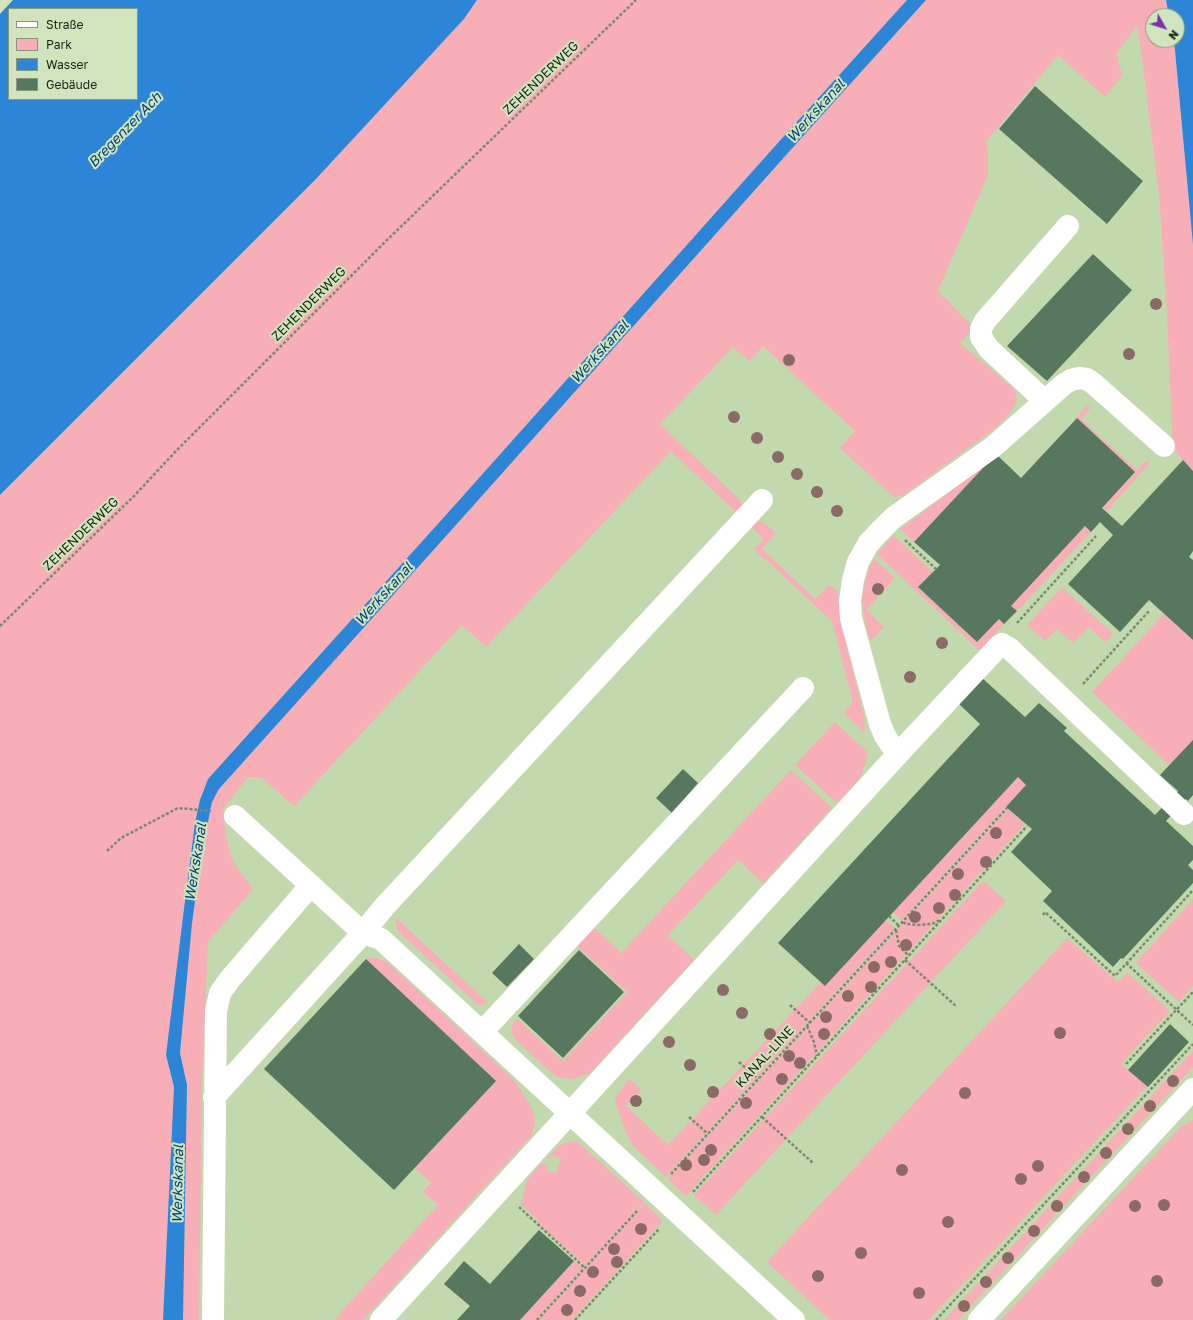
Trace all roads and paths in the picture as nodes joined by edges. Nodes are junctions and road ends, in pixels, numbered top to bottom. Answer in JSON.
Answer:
{"nodes":[{"id":1,"x":636,"y":0,"type":"edge"},
{"id":2,"x":1068,"y":226,"type":"dead end"},
{"id":3,"x":1045,"y":401,"type":"junction"},
{"id":4,"x":1164,"y":446,"type":"dead end"},
{"id":5,"x":762,"y":500,"type":"dead end"},
{"id":6,"x":887,"y":524,"type":"junction"},
{"id":7,"x":1096,"y":536,"type":"dead end"},
{"id":8,"x":936,"y":569,"type":"dead end"},
{"id":9,"x":1149,"y":611,"type":"dead end"},
{"id":10,"x":0,"y":626,"type":"edge"},
{"id":11,"x":1002,"y":644,"type":"junction"},
{"id":12,"x":804,"y":688,"type":"dead end"},
{"id":13,"x":1066,"y":702,"type":"junction"},
{"id":14,"x":899,"y":753,"type":"junction"},
{"id":15,"x":1007,"y":808,"type":"dead end"},
{"id":16,"x":225,"y":813,"type":"joint"},
{"id":17,"x":1184,"y":814,"type":"dead end"},
{"id":18,"x":1027,"y":826,"type":"dead end"},
{"id":19,"x":107,"y":851,"type":"dead end"},
{"id":20,"x":311,"y":885,"type":"junction"},
{"id":21,"x":1193,"y":890,"type":"edge"},
{"id":22,"x":1043,"y":915,"type":"dead end"},
{"id":23,"x":889,"y":916,"type":"dead end"},
{"id":24,"x":942,"y":919,"type":"junction"},
{"id":25,"x":903,"y":922,"type":"junction"},
{"id":26,"x":899,"y":926,"type":"junction"},
{"id":27,"x":896,"y":929,"type":"junction"},
{"id":28,"x":363,"y":933,"type":"junction"},
{"id":29,"x":909,"y":956,"type":"junction"},
{"id":30,"x":905,"y":960,"type":"junction"},
{"id":31,"x":1126,"y":963,"type":"junction"},
{"id":32,"x":1193,"y":992,"type":"edge"},
{"id":33,"x":790,"y":1005,"type":"dead end"},
{"id":34,"x":957,"y":1007,"type":"dead end"},
{"id":35,"x":1177,"y":1010,"type":"junction"},
{"id":36,"x":810,"y":1023,"type":"junction"},
{"id":37,"x":1193,"y":1025,"type":"edge"},
{"id":38,"x":807,"y":1026,"type":"junction"},
{"id":39,"x":482,"y":1032,"type":"junction"},
{"id":40,"x":1193,"y":1044,"type":"edge"},
{"id":41,"x":817,"y":1056,"type":"junction"},
{"id":42,"x":739,"y":1062,"type":"dead end"},
{"id":43,"x":1126,"y":1064,"type":"dead end"},
{"id":44,"x":758,"y":1079,"type":"junction"},
{"id":45,"x":1193,"y":1089,"type":"edge"},
{"id":46,"x":214,"y":1097,"type":"junction"},
{"id":47,"x":570,"y":1112,"type":"junction"},
{"id":48,"x":762,"y":1116,"type":"junction"},
{"id":49,"x":689,"y":1117,"type":"dead end"},
{"id":50,"x":708,"y":1134,"type":"junction"},
{"id":51,"x":813,"y":1163,"type":"dead end"},
{"id":52,"x":655,"y":1191,"type":"junction"},
{"id":53,"x":518,"y":1206,"type":"dead end"},
{"id":54,"x":676,"y":1210,"type":"junction"},
{"id":55,"x":585,"y":1268,"type":"junction"},
{"id":56,"x":213,"y":1320,"type":"edge"},
{"id":57,"x":381,"y":1320,"type":"edge"},
{"id":58,"x":537,"y":1320,"type":"edge"},
{"id":59,"x":575,"y":1320,"type":"edge"},
{"id":60,"x":794,"y":1320,"type":"edge"},
{"id":61,"x":936,"y":1320,"type":"edge"},
{"id":62,"x":979,"y":1320,"type":"edge"}],
"edges":[{"from":1,"to":10,"type":"path","name":"ZEHENDERWEG"},
{"from":2,"to":3,"type":"lane"},
{"from":3,"to":4,"type":"lane"},
{"from":3,"to":6,"type":"lane"},
{"from":5,"to":28,"type":"lane"},
{"from":6,"to":8,"type":"path"},
{"from":6,"to":14,"type":"lane"},
{"from":7,"to":11,"type":"path"},
{"from":9,"to":13,"type":"path"},
{"from":11,"to":13,"type":"lane"},
{"from":11,"to":14,"type":"lane"},
{"from":12,"to":39,"type":"lane"},
{"from":13,"to":17,"type":"lane"},
{"from":14,"to":47,"type":"lane"},
{"from":15,"to":25,"type":"path","name":"KANAL-LINE"},
{"from":16,"to":19,"type":"path"},
{"from":16,"to":20,"type":"lane"},
{"from":18,"to":24,"type":"path"},
{"from":20,"to":28,"type":"lane"},
{"from":20,"to":46,"type":"lane"},
{"from":21,"to":31,"type":"path"},
{"from":22,"to":31,"type":"path"},
{"from":23,"to":26,"type":"path"},
{"from":24,"to":25,"type":"path"},
{"from":24,"to":29,"type":"path"},
{"from":25,"to":26,"type":"path","name":"KANAL-LINE"},
{"from":26,"to":27,"type":"path","name":"KANAL-LINE"},
{"from":27,"to":29,"type":"path"},
{"from":27,"to":36,"type":"path","name":"KANAL-LINE"},
{"from":28,"to":39,"type":"lane"},
{"from":28,"to":46,"type":"lane"},
{"from":29,"to":30,"type":"path"},
{"from":30,"to":34,"type":"path"},
{"from":30,"to":41,"type":"path"},
{"from":31,"to":35,"type":"path"},
{"from":32,"to":35,"type":"path"},
{"from":33,"to":36,"type":"path"},
{"from":35,"to":37,"type":"path"},
{"from":35,"to":43,"type":"path"},
{"from":36,"to":38,"type":"path","name":"KANAL-LINE"},
{"from":38,"to":41,"type":"path"},
{"from":38,"to":44,"type":"path","name":"KANAL-LINE"},
{"from":39,"to":47,"type":"lane"},
{"from":40,"to":61,"type":"path"},
{"from":41,"to":48,"type":"path"},
{"from":42,"to":44,"type":"path"},
{"from":44,"to":50,"type":"path","name":"KANAL-LINE"},
{"from":45,"to":62,"type":"lane"},
{"from":46,"to":56,"type":"lane"},
{"from":47,"to":52,"type":"lane"},
{"from":47,"to":57,"type":"lane"},
{"from":48,"to":51,"type":"path"},
{"from":48,"to":54,"type":"path"},
{"from":49,"to":50,"type":"path"},
{"from":50,"to":52,"type":"path","name":"KANAL-LINE"},
{"from":52,"to":54,"type":"lane"},
{"from":52,"to":55,"type":"path","name":"KANAL-LINE"},
{"from":53,"to":55,"type":"path"},
{"from":54,"to":59,"type":"path"},
{"from":54,"to":60,"type":"lane"},
{"from":55,"to":58,"type":"path","name":"KANAL-LINE"}]}
